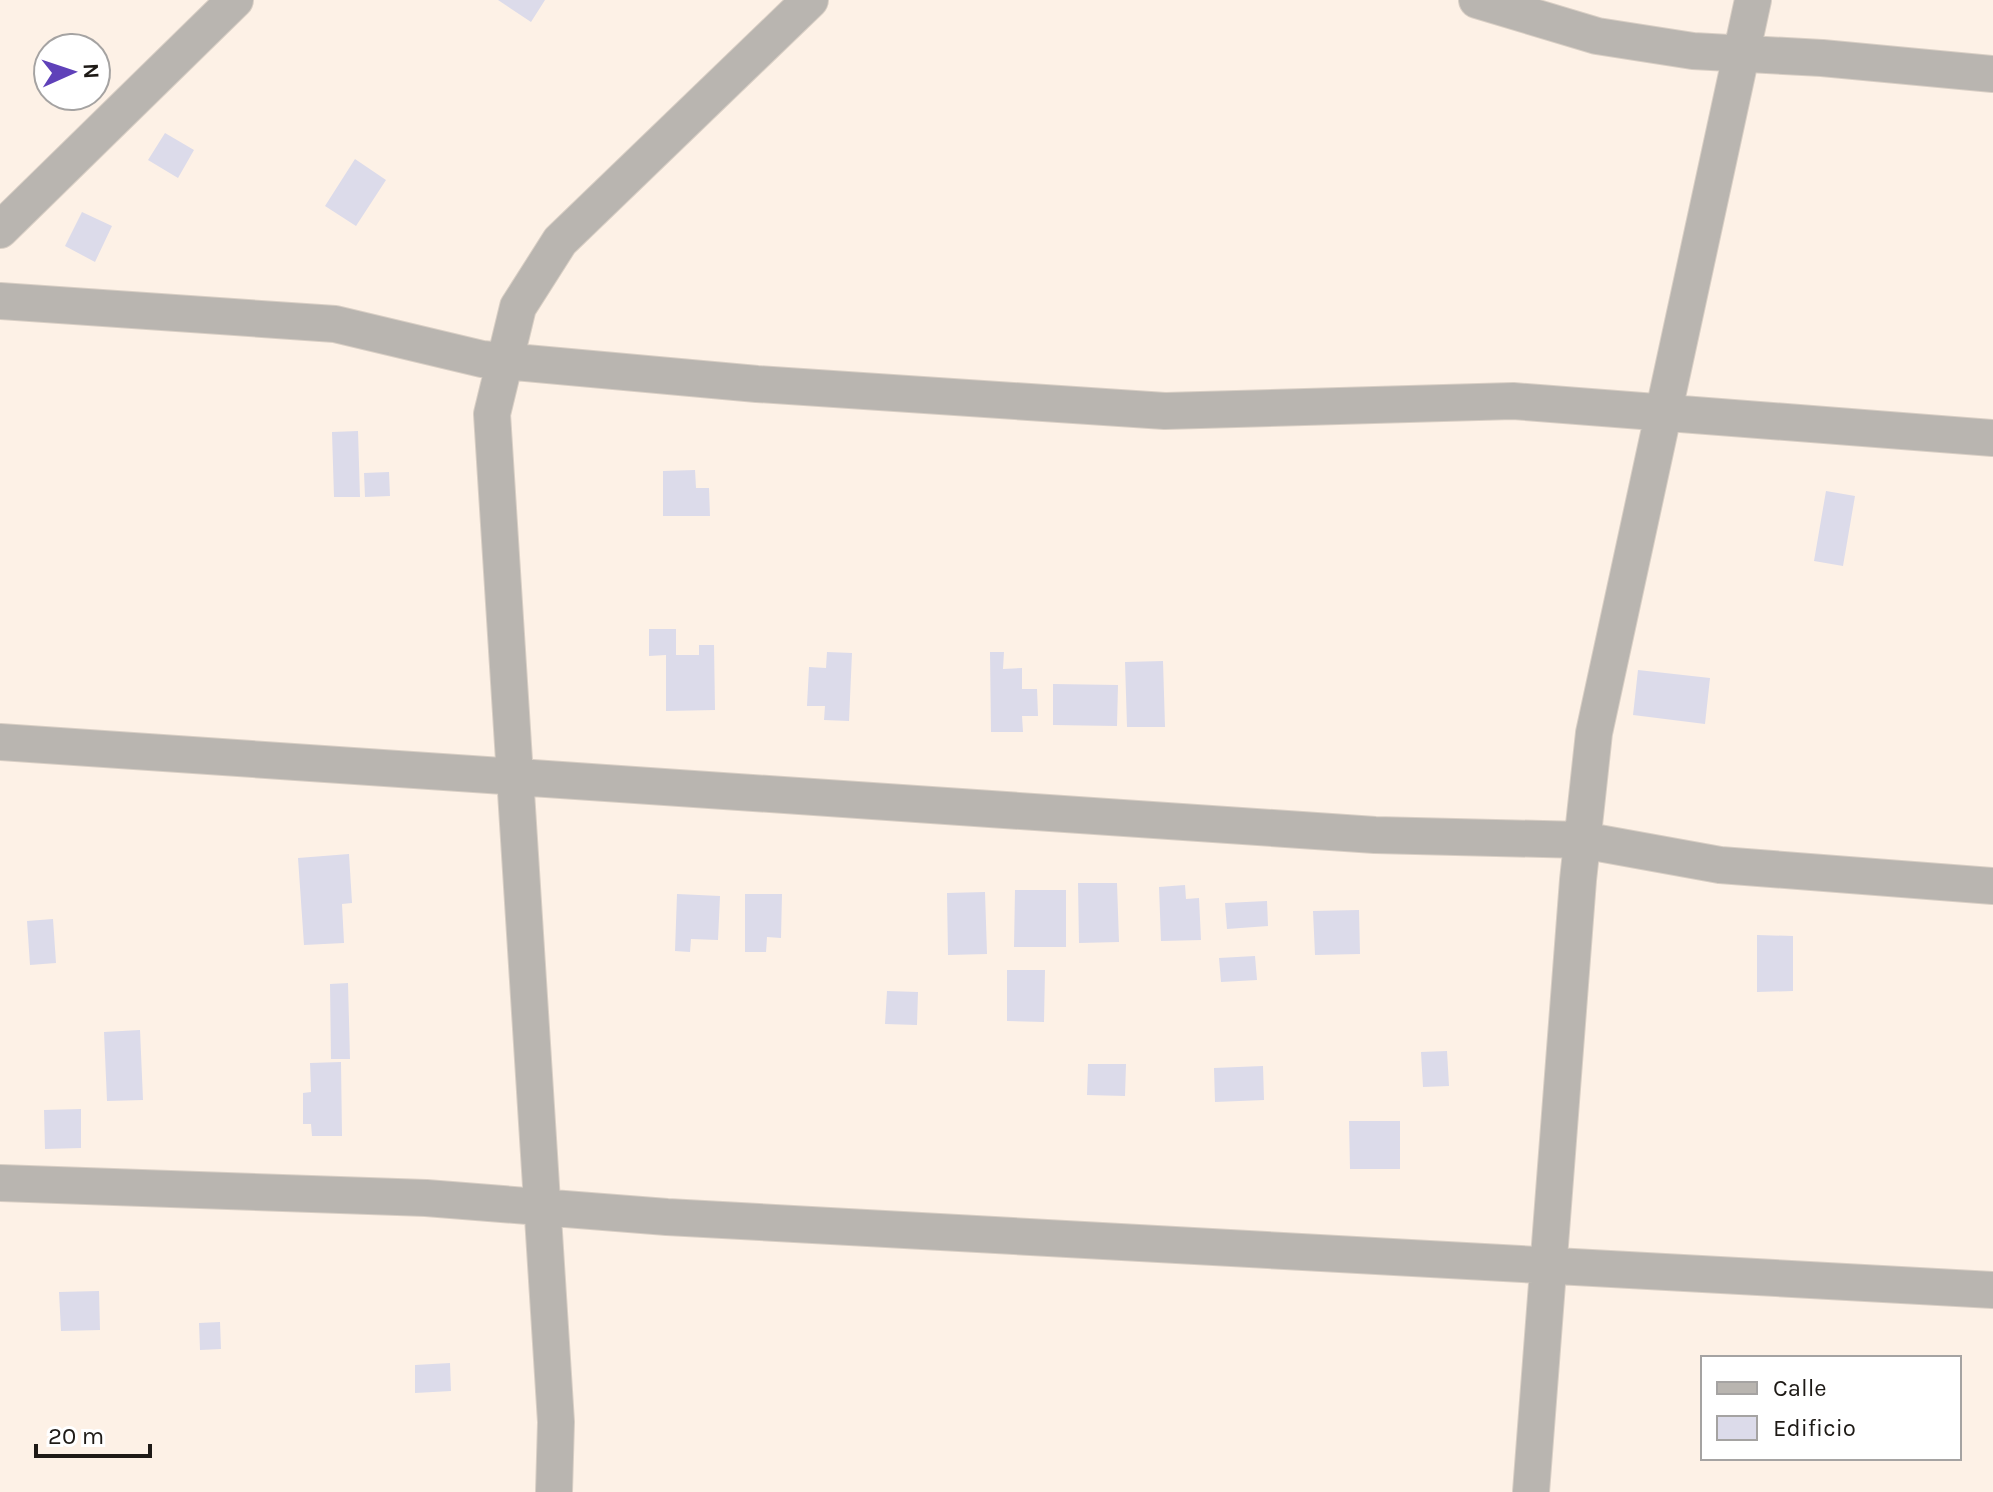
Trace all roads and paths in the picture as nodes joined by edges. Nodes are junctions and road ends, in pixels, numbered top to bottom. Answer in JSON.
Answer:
{"nodes":[{"id":1,"x":235,"y":0,"type":"edge"},
{"id":2,"x":810,"y":0,"type":"edge"},
{"id":3,"x":1477,"y":0,"type":"edge"},
{"id":4,"x":1753,"y":0,"type":"edge"},
{"id":5,"x":1742,"y":54,"type":"junction"},
{"id":6,"x":1993,"y":74,"type":"edge"},
{"id":7,"x":0,"y":230,"type":"edge"},
{"id":8,"x":0,"y":301,"type":"edge"},
{"id":9,"x":505,"y":361,"type":"junction"},
{"id":10,"x":1664,"y":412,"type":"junction"},
{"id":11,"x":1993,"y":438,"type":"edge"},
{"id":12,"x":0,"y":742,"type":"edge"},
{"id":13,"x":515,"y":777,"type":"junction"},
{"id":14,"x":1582,"y":840,"type":"junction"},
{"id":15,"x":1993,"y":886,"type":"edge"},
{"id":16,"x":0,"y":1183,"type":"edge"},
{"id":17,"x":542,"y":1208,"type":"junction"},
{"id":18,"x":1548,"y":1265,"type":"junction"},
{"id":19,"x":1993,"y":1290,"type":"edge"},
{"id":20,"x":554,"y":1492,"type":"edge"},
{"id":21,"x":1531,"y":1492,"type":"edge"}],
"edges":[{"from":1,"to":7,"type":"street"},
{"from":2,"to":9,"type":"street"},
{"from":3,"to":5,"type":"street"},
{"from":4,"to":5,"type":"street"},
{"from":5,"to":6,"type":"street"},
{"from":5,"to":10,"type":"street"},
{"from":8,"to":9,"type":"street"},
{"from":9,"to":10,"type":"street"},
{"from":9,"to":13,"type":"street"},
{"from":10,"to":11,"type":"street"},
{"from":10,"to":14,"type":"street"},
{"from":12,"to":13,"type":"street"},
{"from":13,"to":14,"type":"street"},
{"from":13,"to":17,"type":"street"},
{"from":14,"to":15,"type":"street"},
{"from":14,"to":18,"type":"street"},
{"from":16,"to":17,"type":"street"},
{"from":17,"to":18,"type":"street"},
{"from":17,"to":20,"type":"street"},
{"from":18,"to":19,"type":"street"},
{"from":18,"to":21,"type":"street"}]}
